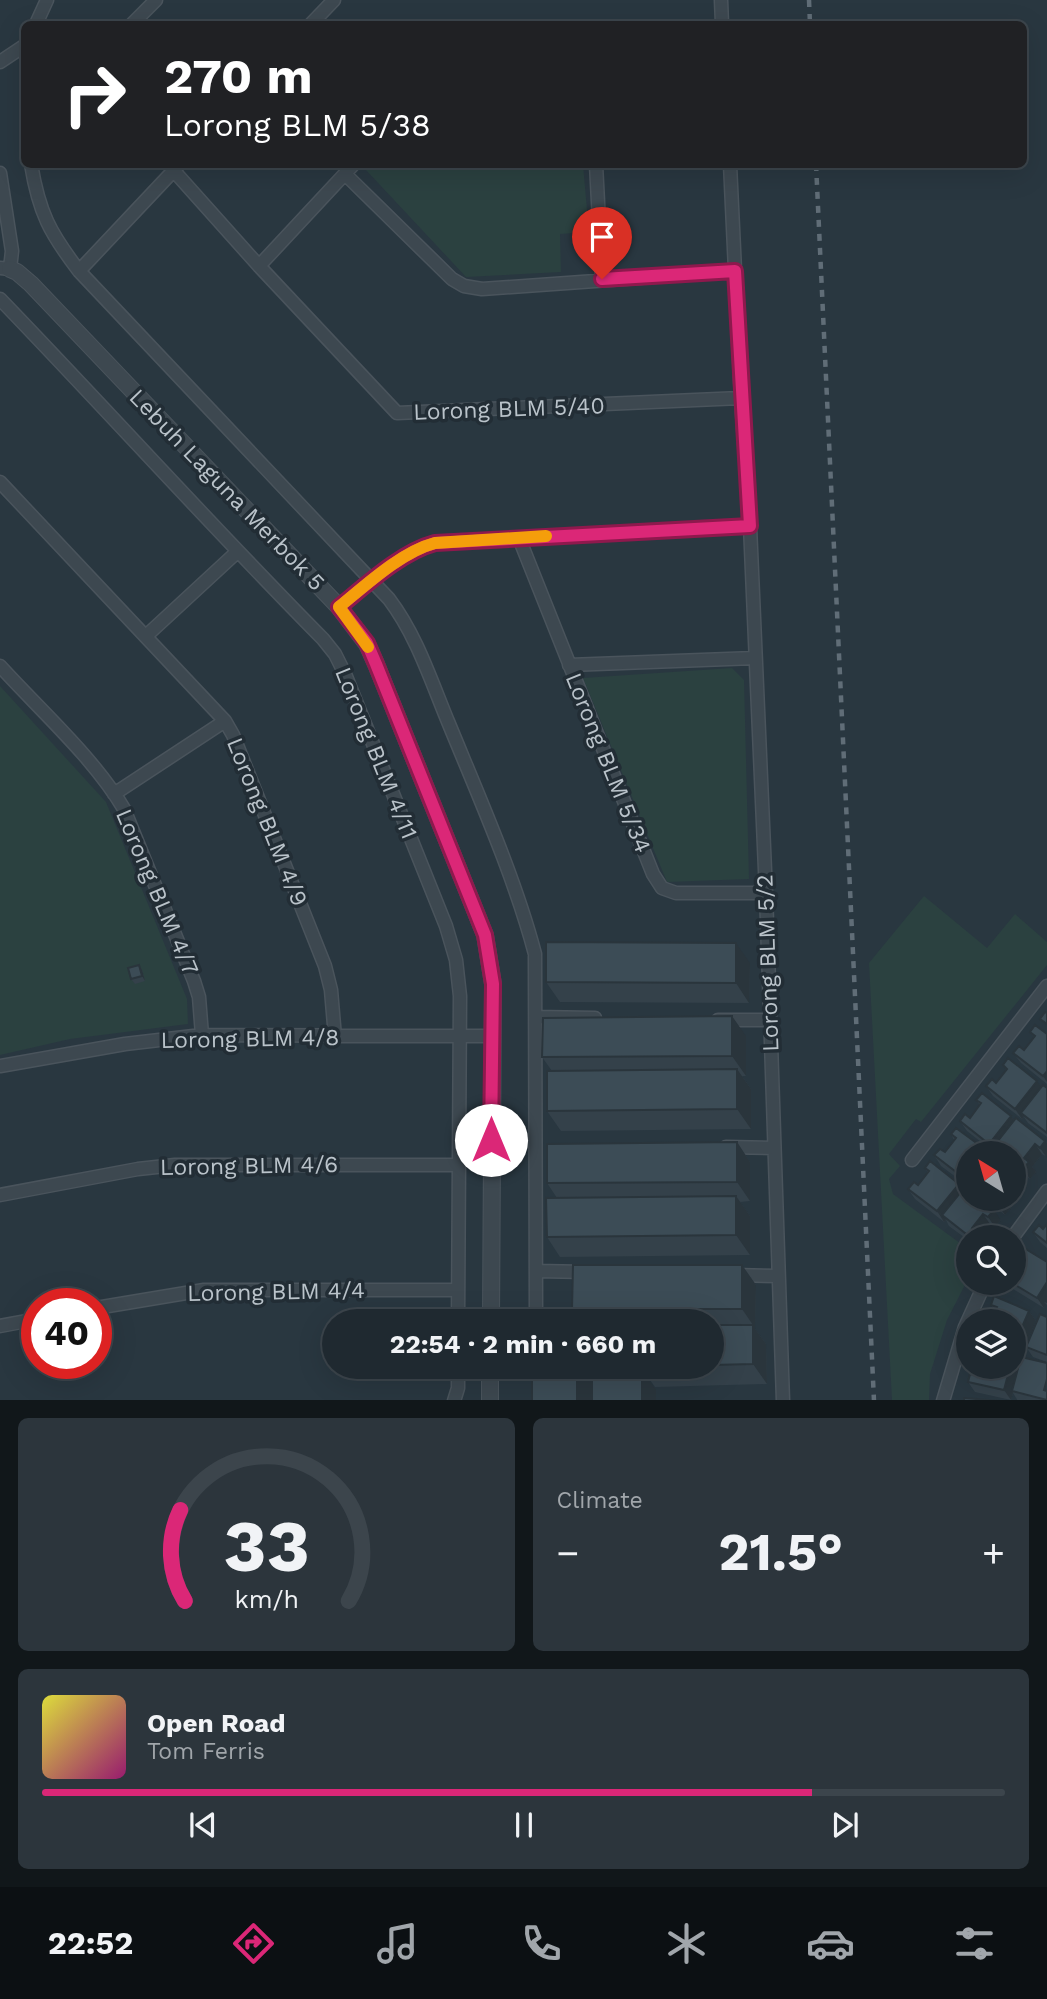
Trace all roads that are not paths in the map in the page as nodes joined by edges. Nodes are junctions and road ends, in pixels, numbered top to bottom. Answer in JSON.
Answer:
{"nodes":[{"id":1,"x":47,"y":0,"type":"edge"},
{"id":2,"x":156,"y":0,"type":"edge"},
{"id":3,"x":334,"y":0,"type":"edge"},
{"id":4,"x":721,"y":0,"type":"edge"},
{"id":5,"x":37,"y":21,"type":"edge"},
{"id":6,"x":135,"y":21,"type":"edge"},
{"id":7,"x":314,"y":21,"type":"edge"},
{"id":8,"x":722,"y":21,"type":"edge"},
{"id":9,"x":21,"y":48,"type":"edge"},
{"id":10,"x":0,"y":62,"type":"edge"},
{"id":11,"x":32,"y":168,"type":"edge"},
{"id":12,"x":177,"y":168,"type":"edge"},
{"id":13,"x":596,"y":168,"type":"edge"},
{"id":14,"x":730,"y":168,"type":"edge"},
{"id":15,"x":350,"y":169,"type":"edge"},
{"id":16,"x":0,"y":173,"type":"edge"},
{"id":17,"x":259,"y":266,"type":"junction"},
{"id":18,"x":5,"y":269,"type":"edge"},
{"id":19,"x":79,"y":271,"type":"junction"},
{"id":20,"x":735,"y":271,"type":"junction"},
{"id":21,"x":602,"y":279,"type":"junction"},
{"id":22,"x":0,"y":299,"type":"edge"},
{"id":23,"x":741,"y":398,"type":"junction"},
{"id":24,"x":0,"y":482,"type":"edge"},
{"id":25,"x":750,"y":526,"type":"junction"},
{"id":26,"x":519,"y":538,"type":"junction"},
{"id":27,"x":237,"y":552,"type":"junction"},
{"id":28,"x":371,"y":580,"type":"junction"},
{"id":29,"x":339,"y":607,"type":"junction"},
{"id":30,"x":146,"y":636,"type":"junction"},
{"id":31,"x":755,"y":658,"type":"junction"},
{"id":32,"x":569,"y":665,"type":"junction"},
{"id":33,"x":0,"y":666,"type":"edge"},
{"id":34,"x":225,"y":721,"type":"junction"},
{"id":35,"x":114,"y":793,"type":"junction"},
{"id":36,"x":766,"y":893,"type":"junction"},
{"id":37,"x":1047,"y":986,"type":"edge"},
{"id":38,"x":536,"y":1017,"type":"junction"},
{"id":39,"x":605,"y":1018,"type":"edge"},
{"id":40,"x":701,"y":1019,"type":"edge"},
{"id":41,"x":770,"y":1020,"type":"junction"},
{"id":42,"x":202,"y":1035,"type":"junction"},
{"id":43,"x":460,"y":1036,"type":"junction"},
{"id":44,"x":492,"y":1036,"type":"junction"},
{"id":45,"x":335,"y":1037,"type":"junction"},
{"id":46,"x":0,"y":1066,"type":"edge"},
{"id":47,"x":536,"y":1146,"type":"junction"},
{"id":48,"x":550,"y":1146,"type":"edge"},
{"id":49,"x":718,"y":1147,"type":"edge"},
{"id":50,"x":774,"y":1148,"type":"junction"},
{"id":51,"x":912,"y":1160,"type":"dead end"},
{"id":52,"x":458,"y":1165,"type":"junction"},
{"id":53,"x":1047,"y":1191,"type":"edge"},
{"id":54,"x":0,"y":1195,"type":"edge"},
{"id":55,"x":1022,"y":1225,"type":"edge"},
{"id":56,"x":536,"y":1271,"type":"junction"},
{"id":57,"x":599,"y":1273,"type":"edge"},
{"id":58,"x":723,"y":1275,"type":"edge"},
{"id":59,"x":778,"y":1276,"type":"junction"},
{"id":60,"x":457,"y":1290,"type":"junction"},
{"id":61,"x":980,"y":1295,"type":"edge"},
{"id":62,"x":112,"y":1305,"type":"edge"},
{"id":63,"x":458,"y":1309,"type":"edge"},
{"id":64,"x":491,"y":1309,"type":"edge"},
{"id":65,"x":536,"y":1309,"type":"edge"},
{"id":66,"x":21,"y":1322,"type":"edge"},
{"id":67,"x":0,"y":1326,"type":"edge"},
{"id":68,"x":458,"y":1379,"type":"edge"},
{"id":69,"x":490,"y":1379,"type":"edge"},
{"id":70,"x":454,"y":1400,"type":"edge"},
{"id":71,"x":490,"y":1400,"type":"edge"},
{"id":72,"x":783,"y":1400,"type":"edge"},
{"id":73,"x":943,"y":1400,"type":"edge"}],
"edges":[{"from":1,"to":5,"type":"street"},
{"from":2,"to":6,"type":"street"},
{"from":3,"to":7,"type":"street"},
{"from":4,"to":8,"type":"street"},
{"from":9,"to":10,"type":"street"},
{"from":11,"to":19,"type":"street","name":"Lebuh Laguna Merbok 5"},
{"from":12,"to":17,"type":"street","name":"Lorong BLM 5/40"},
{"from":12,"to":19,"type":"street"},
{"from":13,"to":21,"type":"street"},
{"from":14,"to":20,"type":"street","name":"Lorong BLM 5/2"},
{"from":15,"to":17,"type":"street"},
{"from":15,"to":21,"type":"street"},
{"from":16,"to":18,"type":"street"},
{"from":17,"to":23,"type":"street","name":"Lorong BLM 5/40"},
{"from":18,"to":29,"type":"street","name":"Lebuh Laguna Merbok 5"},
{"from":19,"to":28,"type":"street","name":"Lebuh Laguna Merbok 5"},
{"from":20,"to":21,"type":"street"},
{"from":20,"to":23,"type":"street","name":"Lorong BLM 5/2"},
{"from":22,"to":27,"type":"street","name":"Lorong BLM 4/11"},
{"from":23,"to":25,"type":"street","name":"Lorong BLM 5/2"},
{"from":24,"to":30,"type":"street","name":"Lorong BLM 4/9"},
{"from":25,"to":26,"type":"street"},
{"from":25,"to":31,"type":"street","name":"Lorong BLM 5/2"},
{"from":26,"to":28,"type":"street"},
{"from":26,"to":32,"type":"street","name":"Lorong BLM 5/34"},
{"from":27,"to":30,"type":"street"},
{"from":27,"to":43,"type":"street","name":"Lorong BLM 4/11"},
{"from":28,"to":29,"type":"street"},
{"from":28,"to":38,"type":"street","name":"Lebuh Laguna Merbok 5"},
{"from":29,"to":44,"type":"street","name":"Lebuh Laguna Merbok 5"},
{"from":30,"to":34,"type":"street","name":"Lorong BLM 4/9"},
{"from":31,"to":32,"type":"street"},
{"from":31,"to":36,"type":"street","name":"Lorong BLM 5/2"},
{"from":32,"to":36,"type":"street","name":"Lorong BLM 5/34"},
{"from":33,"to":35,"type":"street","name":"Lorong BLM 4/7"},
{"from":34,"to":35,"type":"street"},
{"from":34,"to":45,"type":"street","name":"Lorong BLM 4/9"},
{"from":35,"to":42,"type":"street","name":"Lorong BLM 4/7"},
{"from":36,"to":41,"type":"street","name":"Lorong BLM 5/2"},
{"from":37,"to":51,"type":"street"},
{"from":38,"to":39,"type":"street"},
{"from":38,"to":47,"type":"street","name":"Lebuh Laguna Merbok 5"},
{"from":40,"to":41,"type":"street"},
{"from":41,"to":50,"type":"street","name":"Lorong BLM 5/2"},
{"from":42,"to":45,"type":"street","name":"Lorong BLM 4/8"},
{"from":42,"to":46,"type":"street","name":"Lorong BLM 4/8"},
{"from":43,"to":44,"type":"street","name":"Lorong BLM 4/8"},
{"from":43,"to":45,"type":"street","name":"Lorong BLM 4/8"},
{"from":43,"to":52,"type":"street","name":"Lorong BLM 4/11"},
{"from":44,"to":64,"type":"street","name":"Lebuh Laguna Merbok 5"},
{"from":47,"to":48,"type":"street"},
{"from":47,"to":56,"type":"street","name":"Lebuh Laguna Merbok 5"},
{"from":49,"to":50,"type":"street"},
{"from":50,"to":59,"type":"street","name":"Lorong BLM 5/2"},
{"from":52,"to":54,"type":"street","name":"Lorong BLM 4/6"},
{"from":52,"to":60,"type":"street","name":"Lorong BLM 4/11"},
{"from":53,"to":55,"type":"street"},
{"from":56,"to":57,"type":"street"},
{"from":56,"to":65,"type":"street","name":"Lebuh Laguna Merbok 5"},
{"from":58,"to":59,"type":"street"},
{"from":59,"to":72,"type":"street","name":"Lorong BLM 5/2"},
{"from":60,"to":62,"type":"street","name":"Lorong BLM 4/4"},
{"from":60,"to":63,"type":"street","name":"Lorong BLM 4/11"},
{"from":61,"to":73,"type":"street"},
{"from":66,"to":67,"type":"street"},
{"from":68,"to":70,"type":"street"},
{"from":69,"to":71,"type":"street"}]}
